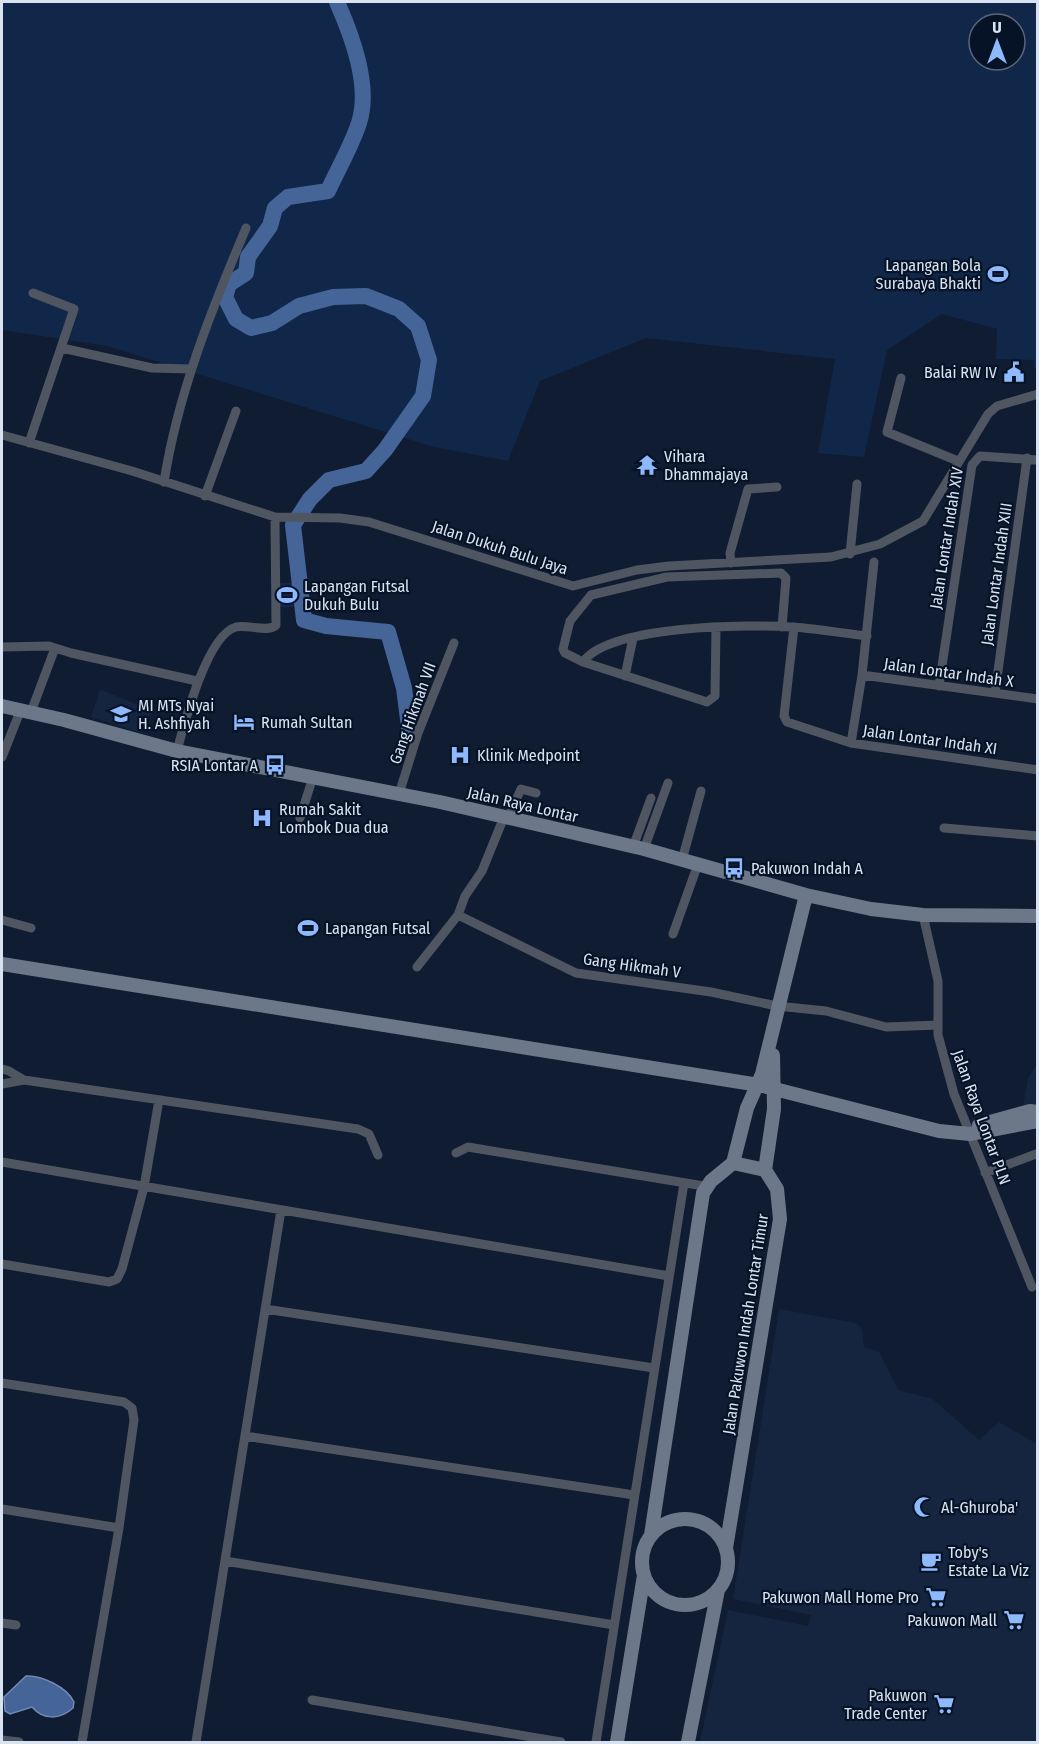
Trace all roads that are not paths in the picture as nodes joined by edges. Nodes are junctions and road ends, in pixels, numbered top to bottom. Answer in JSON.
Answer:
{"nodes":[{"id":1,"x":246,"y":228,"type":"dead end"},
{"id":2,"x":33,"y":293,"type":"dead end"},
{"id":3,"x":62,"y":348,"type":"junction"},
{"id":4,"x":190,"y":369,"type":"junction"},
{"id":5,"x":901,"y":378,"type":"dead end"},
{"id":6,"x":1038,"y":394,"type":"edge"},
{"id":7,"x":236,"y":411,"type":"dead end"},
{"id":8,"x":2,"y":435,"type":"edge"},
{"id":9,"x":30,"y":443,"type":"junction"},
{"id":10,"x":1027,"y":458,"type":"junction"},
{"id":11,"x":1038,"y":460,"type":"edge"},
{"id":12,"x":958,"y":461,"type":"junction"},
{"id":13,"x":164,"y":482,"type":"junction"},
{"id":14,"x":857,"y":484,"type":"dead end"},
{"id":15,"x":777,"y":487,"type":"dead end"},
{"id":16,"x":205,"y":496,"type":"junction"},
{"id":17,"x":275,"y":517,"type":"junction"},
{"id":18,"x":850,"y":554,"type":"junction"},
{"id":19,"x":874,"y":562,"type":"dead end"},
{"id":20,"x":731,"y":563,"type":"junction"},
{"id":21,"x":716,"y":627,"type":"junction"},
{"id":22,"x":782,"y":627,"type":"junction"},
{"id":23,"x":794,"y":627,"type":"junction"},
{"id":24,"x":867,"y":636,"type":"junction"},
{"id":25,"x":633,"y":638,"type":"junction"},
{"id":26,"x":454,"y":643,"type":"dead end"},
{"id":27,"x":2,"y":647,"type":"edge"},
{"id":28,"x":55,"y":648,"type":"junction"},
{"id":29,"x":584,"y":662,"type":"junction"},
{"id":30,"x":862,"y":675,"type":"junction"},
{"id":31,"x":625,"y":676,"type":"junction"},
{"id":32,"x":197,"y":681,"type":"junction"},
{"id":33,"x":939,"y":686,"type":"junction"},
{"id":34,"x":995,"y":693,"type":"junction"},
{"id":35,"x":1038,"y":699,"type":"edge"},
{"id":36,"x":2,"y":706,"type":"edge"},
{"id":37,"x":26,"y":710,"type":"junction"},
{"id":38,"x":851,"y":743,"type":"junction"},
{"id":39,"x":177,"y":751,"type":"junction"},
{"id":40,"x":2,"y":757,"type":"edge"},
{"id":41,"x":1038,"y":770,"type":"edge"},
{"id":42,"x":313,"y":777,"type":"junction"},
{"id":43,"x":668,"y":783,"type":"dead end"},
{"id":44,"x":701,"y":791,"type":"dead end"},
{"id":45,"x":536,"y":793,"type":"dead end"},
{"id":46,"x":399,"y":794,"type":"junction"},
{"id":47,"x":651,"y":798,"type":"dead end"},
{"id":48,"x":300,"y":818,"type":"dead end"},
{"id":49,"x":506,"y":818,"type":"junction"},
{"id":50,"x":944,"y":828,"type":"dead end"},
{"id":51,"x":1038,"y":836,"type":"edge"},
{"id":52,"x":638,"y":848,"type":"junction"},
{"id":53,"x":683,"y":857,"type":"junction"},
{"id":54,"x":698,"y":864,"type":"junction"},
{"id":55,"x":811,"y":896,"type":"junction"},
{"id":56,"x":458,"y":915,"type":"junction"},
{"id":57,"x":923,"y":915,"type":"junction"},
{"id":58,"x":1038,"y":916,"type":"edge"},
{"id":59,"x":2,"y":920,"type":"edge"},
{"id":60,"x":31,"y":928,"type":"dead end"},
{"id":61,"x":673,"y":934,"type":"dead end"},
{"id":62,"x":2,"y":964,"type":"edge"},
{"id":63,"x":417,"y":967,"type":"dead end"},
{"id":64,"x":781,"y":1007,"type":"junction"},
{"id":65,"x":938,"y":1025,"type":"junction"},
{"id":66,"x":2,"y":1069,"type":"edge"},
{"id":67,"x":24,"y":1080,"type":"junction"},
{"id":68,"x":2,"y":1084,"type":"edge"},
{"id":69,"x":759,"y":1085,"type":"junction"},
{"id":70,"x":773,"y":1089,"type":"junction"},
{"id":71,"x":159,"y":1100,"type":"junction"},
{"id":72,"x":817,"y":1101,"type":"junction"},
{"id":73,"x":774,"y":1109,"type":"junction"},
{"id":74,"x":1038,"y":1112,"type":"edge"},
{"id":75,"x":1038,"y":1120,"type":"edge"},
{"id":76,"x":966,"y":1132,"type":"junction"},
{"id":77,"x":456,"y":1153,"type":"dead end"},
{"id":78,"x":1036,"y":1154,"type":"edge"},
{"id":79,"x":378,"y":1155,"type":"dead end"},
{"id":80,"x":2,"y":1162,"type":"edge"},
{"id":81,"x":733,"y":1163,"type":"junction"},
{"id":82,"x":765,"y":1170,"type":"junction"},
{"id":83,"x":985,"y":1173,"type":"junction"},
{"id":84,"x":684,"y":1182,"type":"junction"},
{"id":85,"x":144,"y":1186,"type":"junction"},
{"id":86,"x":703,"y":1193,"type":"junction"},
{"id":87,"x":281,"y":1210,"type":"junction"},
{"id":88,"x":2,"y":1264,"type":"edge"},
{"id":89,"x":669,"y":1276,"type":"junction"},
{"id":90,"x":1032,"y":1287,"type":"dead end"},
{"id":91,"x":265,"y":1309,"type":"junction"},
{"id":92,"x":654,"y":1368,"type":"junction"},
{"id":93,"x":2,"y":1383,"type":"edge"},
{"id":94,"x":245,"y":1436,"type":"junction"},
{"id":95,"x":634,"y":1495,"type":"junction"},
{"id":96,"x":2,"y":1509,"type":"edge"},
{"id":97,"x":119,"y":1528,"type":"junction"},
{"id":98,"x":651,"y":1535,"type":"junction"},
{"id":99,"x":726,"y":1548,"type":"junction"},
{"id":100,"x":225,"y":1561,"type":"junction"},
{"id":101,"x":644,"y":1575,"type":"junction"},
{"id":102,"x":718,"y":1590,"type":"junction"},
{"id":103,"x":2,"y":1623,"type":"edge"},
{"id":104,"x":16,"y":1625,"type":"dead end"},
{"id":105,"x":614,"y":1625,"type":"junction"},
{"id":106,"x":312,"y":1700,"type":"dead end"},
{"id":107,"x":2,"y":1740,"type":"edge"},
{"id":108,"x":82,"y":1742,"type":"edge"},
{"id":109,"x":19,"y":1743,"type":"edge"},
{"id":110,"x":196,"y":1743,"type":"edge"},
{"id":111,"x":561,"y":1743,"type":"edge"},
{"id":112,"x":596,"y":1743,"type":"edge"},
{"id":113,"x":617,"y":1743,"type":"edge"},
{"id":114,"x":688,"y":1743,"type":"edge"}],
"edges":[{"from":1,"to":4,"type":"street"},
{"from":2,"to":3,"type":"street"},
{"from":3,"to":4,"type":"street"},
{"from":3,"to":9,"type":"street"},
{"from":4,"to":13,"type":"street"},
{"from":5,"to":12,"type":"street"},
{"from":6,"to":12,"type":"street","name":"Jalan Dukuh Bulu Jaya"},
{"from":7,"to":16,"type":"street"},
{"from":8,"to":9,"type":"street","name":"Jalan Dukuh Bulu Jaya"},
{"from":9,"to":13,"type":"street","name":"Jalan Dukuh Bulu Jaya"},
{"from":10,"to":11,"type":"street","name":"Jalan Lontar Indah XIV"},
{"from":10,"to":33,"type":"street","name":"Jalan Lontar Indah XIV"},
{"from":10,"to":34,"type":"street","name":"Jalan Lontar Indah XIII"},
{"from":12,"to":18,"type":"street","name":"Jalan Dukuh Bulu Jaya"},
{"from":13,"to":16,"type":"street","name":"Jalan Dukuh Bulu Jaya"},
{"from":14,"to":18,"type":"street"},
{"from":15,"to":20,"type":"street"},
{"from":16,"to":17,"type":"street","name":"Jalan Dukuh Bulu Jaya"},
{"from":17,"to":20,"type":"street","name":"Jalan Dukuh Bulu Jaya"},
{"from":17,"to":32,"type":"street"},
{"from":18,"to":20,"type":"street","name":"Jalan Dukuh Bulu Jaya"},
{"from":19,"to":24,"type":"street","name":"Jalan Lontar Indah X"},
{"from":21,"to":22,"type":"street"},
{"from":21,"to":25,"type":"street"},
{"from":21,"to":31,"type":"street"},
{"from":22,"to":23,"type":"street"},
{"from":22,"to":29,"type":"street"},
{"from":23,"to":24,"type":"street"},
{"from":23,"to":38,"type":"street"},
{"from":24,"to":30,"type":"street","name":"Jalan Lontar Indah X"},
{"from":25,"to":29,"type":"street"},
{"from":25,"to":31,"type":"street"},
{"from":26,"to":46,"type":"street","name":"Gang Hikmah VII"},
{"from":27,"to":28,"type":"street"},
{"from":28,"to":32,"type":"street"},
{"from":28,"to":37,"type":"street"},
{"from":29,"to":31,"type":"street"},
{"from":30,"to":33,"type":"street","name":"Jalan Lontar Indah X"},
{"from":30,"to":38,"type":"street","name":"Jalan Lontar Indah XI"},
{"from":32,"to":39,"type":"street"},
{"from":33,"to":34,"type":"street","name":"Jalan Lontar Indah X"},
{"from":34,"to":35,"type":"street","name":"Jalan Lontar Indah X"},
{"from":36,"to":37,"type":"street","name":"Jalan Raya Lontar"},
{"from":37,"to":39,"type":"street","name":"Jalan Raya Lontar"},
{"from":37,"to":40,"type":"street"},
{"from":38,"to":41,"type":"street","name":"Jalan Lontar Indah XI"},
{"from":39,"to":42,"type":"street","name":"Jalan Raya Lontar"},
{"from":42,"to":46,"type":"street","name":"Jalan Raya Lontar"},
{"from":42,"to":48,"type":"street"},
{"from":43,"to":52,"type":"street"},
{"from":44,"to":53,"type":"street"},
{"from":45,"to":49,"type":"street"},
{"from":46,"to":49,"type":"street","name":"Jalan Raya Lontar"},
{"from":47,"to":52,"type":"street"},
{"from":49,"to":52,"type":"street","name":"Jalan Raya Lontar"},
{"from":49,"to":56,"type":"street"},
{"from":50,"to":51,"type":"street"},
{"from":52,"to":53,"type":"street","name":"Jalan Raya Lontar"},
{"from":53,"to":54,"type":"street","name":"Jalan Raya Lontar"},
{"from":54,"to":55,"type":"street","name":"Jalan Raya Lontar"},
{"from":54,"to":61,"type":"street"},
{"from":55,"to":57,"type":"street","name":"Jalan Raya Lontar"},
{"from":55,"to":64,"type":"street"},
{"from":56,"to":63,"type":"street"},
{"from":56,"to":64,"type":"street","name":"Gang Hikmah V"},
{"from":57,"to":58,"type":"street","name":"Jalan Raya Lontar"},
{"from":57,"to":65,"type":"street","name":"Jalan Raya Lontar PLN"},
{"from":59,"to":60,"type":"street"},
{"from":62,"to":69,"type":"street"},
{"from":64,"to":65,"type":"street","name":"Gang Hikmah V"},
{"from":64,"to":69,"type":"street"},
{"from":64,"to":70,"type":"street"},
{"from":65,"to":76,"type":"street","name":"Jalan Raya Lontar PLN"},
{"from":66,"to":67,"type":"street"},
{"from":67,"to":68,"type":"street"},
{"from":67,"to":71,"type":"street"},
{"from":69,"to":70,"type":"street"},
{"from":69,"to":81,"type":"street"},
{"from":70,"to":72,"type":"street"},
{"from":70,"to":73,"type":"street"},
{"from":71,"to":79,"type":"street"},
{"from":71,"to":85,"type":"street"},
{"from":72,"to":73,"type":"street"},
{"from":72,"to":76,"type":"street"},
{"from":73,"to":82,"type":"street"},
{"from":74,"to":76,"type":"street"},
{"from":75,"to":76,"type":"street"},
{"from":76,"to":83,"type":"street","name":"Jalan Raya Lontar PLN"},
{"from":77,"to":84,"type":"street"},
{"from":78,"to":83,"type":"street"},
{"from":80,"to":85,"type":"street"},
{"from":81,"to":82,"type":"street"},
{"from":81,"to":86,"type":"street"},
{"from":82,"to":99,"type":"street","name":"Jalan Pakuwon Indah Lontar Timur"},
{"from":83,"to":90,"type":"street","name":"Jalan Raya Lontar PLN"},
{"from":84,"to":86,"type":"street"},
{"from":84,"to":89,"type":"street"},
{"from":85,"to":87,"type":"street"},
{"from":85,"to":88,"type":"street"},
{"from":86,"to":98,"type":"street"},
{"from":87,"to":89,"type":"street"},
{"from":87,"to":91,"type":"street"},
{"from":89,"to":92,"type":"street"},
{"from":91,"to":92,"type":"street"},
{"from":91,"to":94,"type":"street"},
{"from":92,"to":95,"type":"street"},
{"from":93,"to":97,"type":"street"},
{"from":94,"to":95,"type":"street"},
{"from":94,"to":100,"type":"street"},
{"from":95,"to":105,"type":"street"},
{"from":96,"to":97,"type":"street"},
{"from":97,"to":108,"type":"street"},
{"from":98,"to":99,"type":"street"},
{"from":98,"to":101,"type":"street"},
{"from":99,"to":102,"type":"street"},
{"from":100,"to":105,"type":"street"},
{"from":100,"to":110,"type":"street"},
{"from":101,"to":102,"type":"street"},
{"from":101,"to":113,"type":"street"},
{"from":102,"to":114,"type":"street"},
{"from":103,"to":104,"type":"street"},
{"from":105,"to":112,"type":"street"},
{"from":106,"to":111,"type":"street"},
{"from":107,"to":109,"type":"street"}]}
